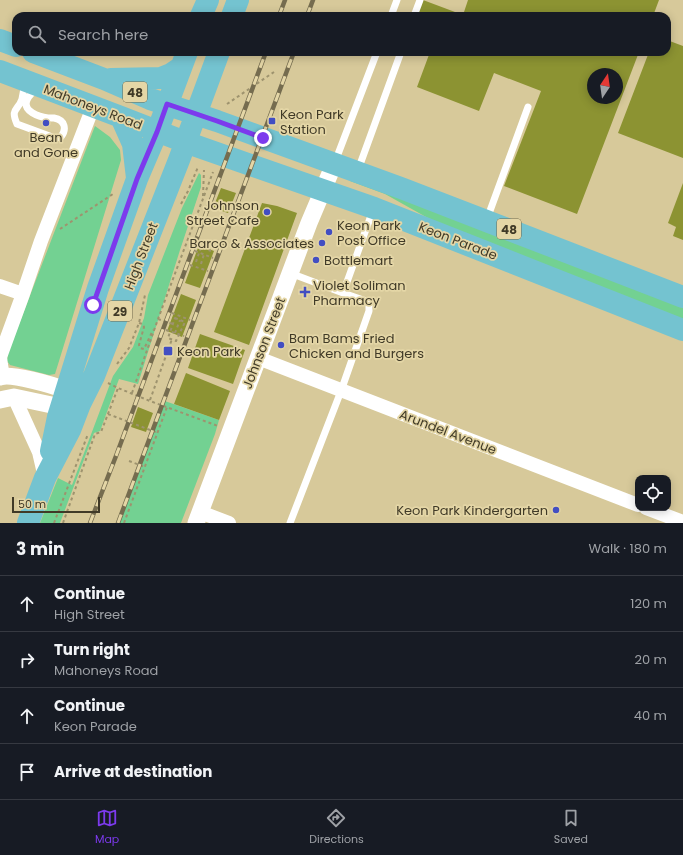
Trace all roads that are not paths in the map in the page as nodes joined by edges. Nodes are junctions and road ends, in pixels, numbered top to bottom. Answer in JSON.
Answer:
{"nodes":[{"id":1,"x":208,"y":0,"type":"edge"},
{"id":2,"x":238,"y":0,"type":"edge"},
{"id":3,"x":397,"y":0,"type":"edge"},
{"id":4,"x":420,"y":0,"type":"edge"},
{"id":5,"x":203,"y":12,"type":"edge"},
{"id":6,"x":234,"y":12,"type":"edge"},
{"id":7,"x":392,"y":12,"type":"edge"},
{"id":8,"x":416,"y":12,"type":"edge"},
{"id":9,"x":0,"y":40,"type":"edge"},
{"id":10,"x":12,"y":44,"type":"edge"},
{"id":11,"x":43,"y":56,"type":"edge"},
{"id":12,"x":217,"y":56,"type":"edge"},
{"id":13,"x":375,"y":56,"type":"edge"},
{"id":14,"x":400,"y":56,"type":"edge"},
{"id":15,"x":183,"y":60,"type":"edge"},
{"id":16,"x":56,"y":61,"type":"junction"},
{"id":17,"x":0,"y":71,"type":"edge"},
{"id":18,"x":104,"y":79,"type":"junction"},
{"id":19,"x":32,"y":84,"type":"junction"},
{"id":20,"x":167,"y":104,"type":"junction"},
{"id":21,"x":94,"y":106,"type":"junction"},
{"id":22,"x":528,"y":107,"type":"dead end"},
{"id":23,"x":195,"y":114,"type":"junction"},
{"id":24,"x":121,"y":117,"type":"junction"},
{"id":25,"x":157,"y":132,"type":"junction"},
{"id":26,"x":185,"y":142,"type":"junction"},
{"id":27,"x":334,"y":164,"type":"junction"},
{"id":28,"x":357,"y":172,"type":"junction"},
{"id":29,"x":137,"y":179,"type":"junction"},
{"id":30,"x":322,"y":191,"type":"junction"},
{"id":31,"x":374,"y":208,"type":"junction"},
{"id":32,"x":487,"y":221,"type":"junction"},
{"id":33,"x":290,"y":273,"type":"junction"},
{"id":34,"x":0,"y":286,"type":"edge"},
{"id":35,"x":23,"y":294,"type":"junction"},
{"id":36,"x":343,"y":294,"type":"junction"},
{"id":37,"x":683,"y":296,"type":"edge"},
{"id":38,"x":683,"y":330,"type":"edge"},
{"id":39,"x":258,"y":358,"type":"junction"},
{"id":40,"x":2,"y":376,"type":"edge"},
{"id":41,"x":341,"y":391,"type":"junction"},
{"id":42,"x":7,"y":398,"type":"edge"},
{"id":43,"x":69,"y":400,"type":"junction"},
{"id":44,"x":45,"y":478,"type":"junction"},
{"id":45,"x":635,"y":504,"type":"edge"},
{"id":46,"x":654,"y":511,"type":"edge"},
{"id":47,"x":198,"y":517,"type":"edge"},
{"id":48,"x":683,"y":522,"type":"edge"},
{"id":49,"x":28,"y":523,"type":"edge"},
{"id":50,"x":229,"y":523,"type":"edge"},
{"id":51,"x":290,"y":523,"type":"edge"}],
"edges":[{"from":1,"to":5,"type":"main road"},
{"from":2,"to":6,"type":"main road"},
{"from":3,"to":7,"type":"lane"},
{"from":4,"to":8,"type":"lane"},
{"from":9,"to":10,"type":"main road"},
{"from":11,"to":16,"type":"main road","number":"48"},
{"from":12,"to":23,"type":"main road","name":"High Street","number":"29"},
{"from":13,"to":27,"type":"lane"},
{"from":14,"to":28,"type":"lane"},
{"from":15,"to":18,"type":"main road"},
{"from":15,"to":20,"type":"main road","name":"High Street","number":"29"},
{"from":16,"to":18,"type":"main road","number":"48"},
{"from":16,"to":19,"type":"main road"},
{"from":17,"to":19,"type":"main road","name":"Mahoneys Road","number":"48"},
{"from":18,"to":20,"type":"main road","number":"48"},
{"from":19,"to":19,"type":"lane"},
{"from":19,"to":21,"type":"main road","name":"Mahoneys Road","number":"48"},
{"from":20,"to":23,"type":"main road","number":"48"},
{"from":20,"to":25,"type":"main road","name":"High Street","number":"29"},
{"from":21,"to":24,"type":"main road","name":"Mahoneys Road","number":"48"},
{"from":21,"to":35,"type":"street"},
{"from":22,"to":32,"type":"lane"},
{"from":23,"to":26,"type":"main road","name":"High Street","number":"29"},
{"from":23,"to":27,"type":"main road","number":"48"},
{"from":24,"to":25,"type":"main road","name":"Mahoneys Road","number":"48"},
{"from":24,"to":29,"type":"main road"},
{"from":25,"to":26,"type":"main road","name":"Mahoneys Road","number":"48"},
{"from":25,"to":29,"type":"main road","name":"High Street","number":"29"},
{"from":26,"to":30,"type":"main road","name":"Keon Parade","number":"48"},
{"from":26,"to":43,"type":"main road","name":"High Street","number":"29"},
{"from":27,"to":28,"type":"main road","number":"48"},
{"from":27,"to":30,"type":"street","name":"Johnson Street"},
{"from":28,"to":32,"type":"main road","number":"48"},
{"from":29,"to":43,"type":"main road","name":"High Street","number":"29"},
{"from":30,"to":31,"type":"main road","name":"Keon Parade","number":"48"},
{"from":30,"to":33,"type":"street","name":"Johnson Street"},
{"from":31,"to":36,"type":"lane"},
{"from":31,"to":38,"type":"main road","name":"Keon Parade","number":"48"},
{"from":32,"to":37,"type":"main road","number":"48"},
{"from":33,"to":36,"type":"lane"},
{"from":33,"to":39,"type":"street","name":"Johnson Street"},
{"from":34,"to":35,"type":"street"},
{"from":35,"to":40,"type":"street"},
{"from":36,"to":41,"type":"lane"},
{"from":39,"to":41,"type":"street","name":"Arundel Avenue"},
{"from":39,"to":47,"type":"street","name":"Johnson Street"},
{"from":40,"to":43,"type":"street"},
{"from":41,"to":45,"type":"street","name":"Arundel Avenue"},
{"from":41,"to":51,"type":"lane"},
{"from":42,"to":43,"type":"street"},
{"from":42,"to":44,"type":"street"},
{"from":43,"to":44,"type":"main road","name":"High Street","number":"29"},
{"from":44,"to":49,"type":"main road","name":"High Street","number":"29"},
{"from":46,"to":48,"type":"street"},
{"from":47,"to":50,"type":"street"}]}
